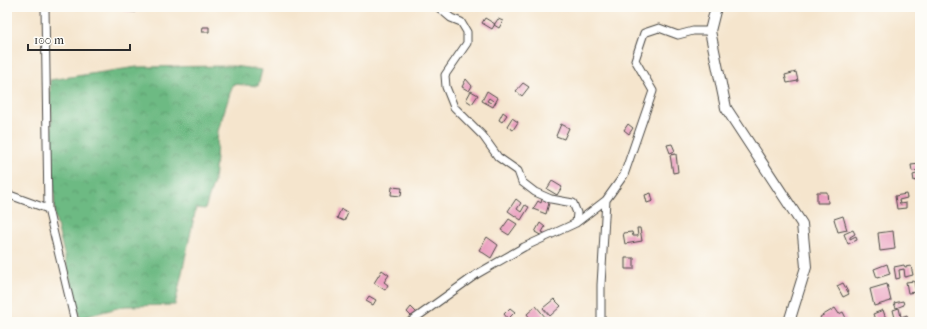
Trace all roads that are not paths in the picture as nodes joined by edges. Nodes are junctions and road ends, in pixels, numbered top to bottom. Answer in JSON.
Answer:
{"nodes":[{"id":1,"x":45,"y":7,"type":"edge"},
{"id":2,"x":438,"y":7,"type":"edge"},
{"id":3,"x":716,"y":7,"type":"edge"},
{"id":4,"x":710,"y":31,"type":"junction"},
{"id":5,"x":7,"y":194,"type":"edge"},
{"id":6,"x":606,"y":200,"type":"junction"},
{"id":7,"x":48,"y":209,"type":"junction"},
{"id":8,"x":576,"y":223,"type":"junction"},
{"id":9,"x":75,"y":322,"type":"edge"},
{"id":10,"x":410,"y":322,"type":"edge"},
{"id":11,"x":601,"y":322,"type":"edge"},
{"id":12,"x":789,"y":322,"type":"edge"}],
"edges":[{"from":1,"to":7,"type":"street"},
{"from":2,"to":8,"type":"street"},
{"from":3,"to":4,"type":"street"},
{"from":4,"to":6,"type":"street"},
{"from":4,"to":12,"type":"street"},
{"from":5,"to":7,"type":"street"},
{"from":6,"to":8,"type":"street"},
{"from":6,"to":11,"type":"street"},
{"from":7,"to":9,"type":"street"},
{"from":8,"to":10,"type":"street"}]}
